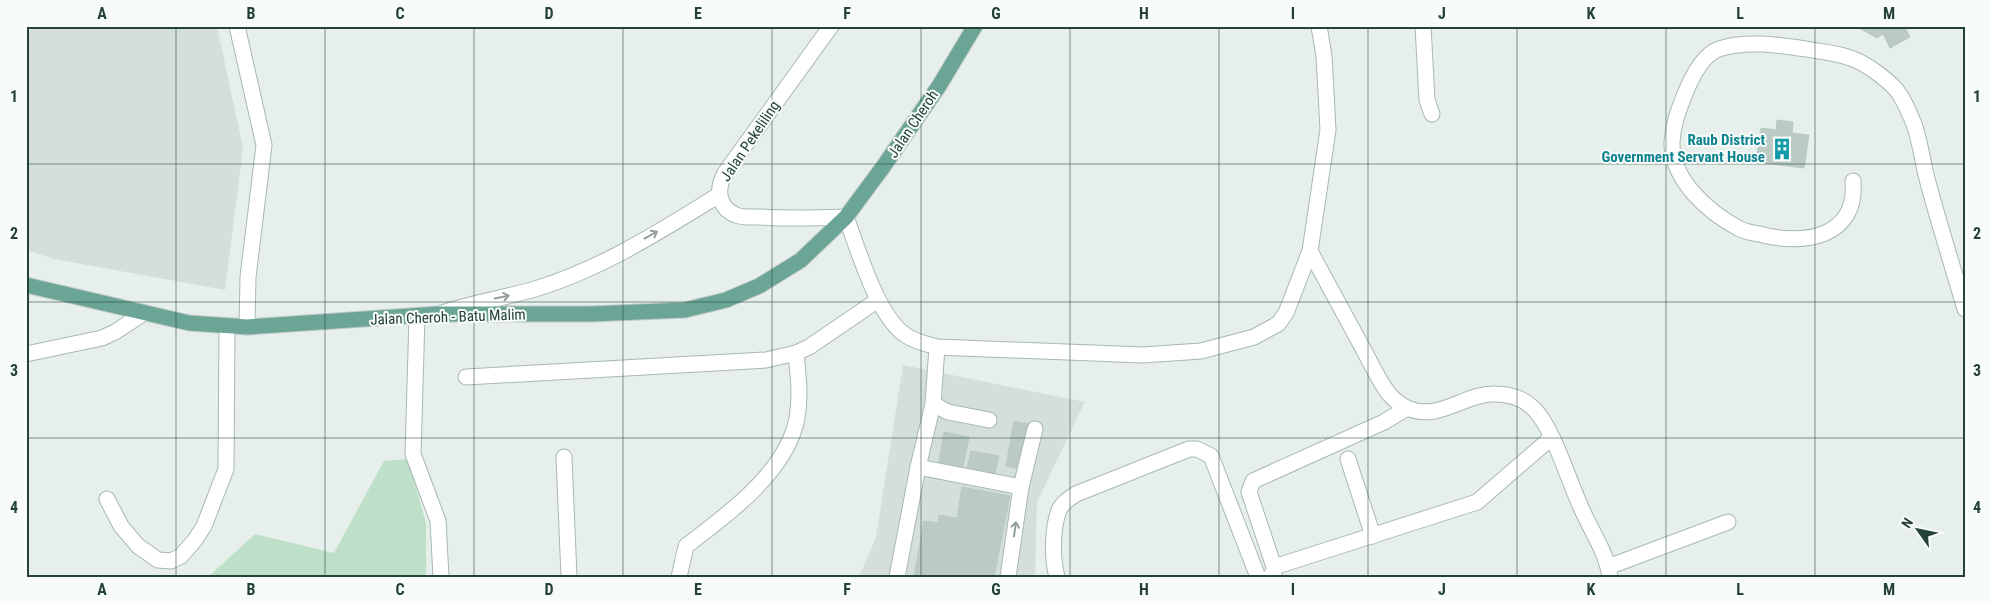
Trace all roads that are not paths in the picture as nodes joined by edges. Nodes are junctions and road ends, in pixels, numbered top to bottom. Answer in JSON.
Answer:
{"nodes":[{"id":1,"x":238,"y":26,"type":"edge"},
{"id":2,"x":831,"y":26,"type":"edge"},
{"id":3,"x":975,"y":26,"type":"edge"},
{"id":4,"x":1319,"y":26,"type":"edge"},
{"id":5,"x":1423,"y":26,"type":"edge"},
{"id":6,"x":1432,"y":114,"type":"dead end"},
{"id":7,"x":1853,"y":181,"type":"dead end"},
{"id":8,"x":719,"y":195,"type":"junction"},
{"id":9,"x":846,"y":217,"type":"junction"},
{"id":10,"x":1310,"y":251,"type":"junction"},
{"id":11,"x":26,"y":285,"type":"edge"},
{"id":12,"x":878,"y":300,"type":"junction"},
{"id":13,"x":1965,"y":309,"type":"edge"},
{"id":14,"x":144,"y":312,"type":"junction"},
{"id":15,"x":438,"y":314,"type":"junction"},
{"id":16,"x":417,"y":316,"type":"junction"},
{"id":17,"x":227,"y":326,"type":"junction"},
{"id":18,"x":247,"y":327,"type":"junction"},
{"id":19,"x":937,"y":347,"type":"junction"},
{"id":20,"x":796,"y":353,"type":"junction"},
{"id":21,"x":26,"y":354,"type":"edge"},
{"id":22,"x":466,"y":377,"type":"dead end"},
{"id":23,"x":932,"y":404,"type":"junction"},
{"id":24,"x":1407,"y":408,"type":"junction"},
{"id":25,"x":989,"y":420,"type":"dead end"},
{"id":26,"x":1035,"y":428,"type":"dead end"},
{"id":27,"x":1552,"y":438,"type":"junction"},
{"id":28,"x":564,"y":457,"type":"dead end"},
{"id":29,"x":1348,"y":459,"type":"dead end"},
{"id":30,"x":918,"y":467,"type":"junction"},
{"id":31,"x":1021,"y":487,"type":"junction"},
{"id":32,"x":107,"y":499,"type":"dead end"},
{"id":33,"x":1728,"y":522,"type":"dead end"},
{"id":34,"x":1373,"y":536,"type":"junction"},
{"id":35,"x":1271,"y":572,"type":"edge"},
{"id":36,"x":1609,"y":572,"type":"edge"},
{"id":37,"x":441,"y":577,"type":"edge"},
{"id":38,"x":569,"y":577,"type":"edge"},
{"id":39,"x":679,"y":577,"type":"edge"},
{"id":40,"x":897,"y":577,"type":"edge"},
{"id":41,"x":1008,"y":577,"type":"edge"},
{"id":42,"x":1057,"y":577,"type":"edge"},
{"id":43,"x":1258,"y":577,"type":"edge"}],
"edges":[{"from":1,"to":18,"type":"street"},
{"from":2,"to":8,"type":"street","name":"Jalan Pekeliling"},
{"from":3,"to":9,"type":"main road","name":"Jalan Cheroh"},
{"from":4,"to":10,"type":"street"},
{"from":5,"to":6,"type":"street"},
{"from":7,"to":13,"type":"street"},
{"from":8,"to":9,"type":"street","name":"Jalan Pekeliling"},
{"from":15,"to":8,"type":"street","one_way":true},
{"from":9,"to":12,"type":"street"},
{"from":9,"to":15,"type":"main road","name":"Jalan Cheroh - Batu Malim"},
{"from":10,"to":19,"type":"street"},
{"from":10,"to":24,"type":"street"},
{"from":11,"to":14,"type":"main road","name":"Jalan Cheroh - Batu Malim"},
{"from":12,"to":19,"type":"street"},
{"from":12,"to":20,"type":"street"},
{"from":14,"to":17,"type":"main road","name":"Jalan Cheroh - Batu Malim"},
{"from":14,"to":21,"type":"street"},
{"from":15,"to":16,"type":"main road","name":"Jalan Cheroh - Batu Malim"},
{"from":16,"to":18,"type":"main road","name":"Jalan Cheroh - Batu Malim"},
{"from":16,"to":37,"type":"street"},
{"from":17,"to":18,"type":"main road","name":"Jalan Cheroh - Batu Malim"},
{"from":17,"to":32,"type":"street"},
{"from":19,"to":23,"type":"street"},
{"from":20,"to":22,"type":"street"},
{"from":20,"to":39,"type":"street"},
{"from":23,"to":25,"type":"street"},
{"from":23,"to":30,"type":"street"},
{"from":24,"to":27,"type":"street"},
{"from":24,"to":35,"type":"street"},
{"from":26,"to":31,"type":"street"},
{"from":27,"to":34,"type":"street"},
{"from":27,"to":36,"type":"street"},
{"from":28,"to":38,"type":"street"},
{"from":29,"to":34,"type":"street"},
{"from":30,"to":31,"type":"street"},
{"from":30,"to":40,"type":"street"},
{"from":41,"to":31,"type":"street","one_way":true},
{"from":33,"to":36,"type":"street"},
{"from":34,"to":35,"type":"street"},
{"from":42,"to":43,"type":"street"}]}
